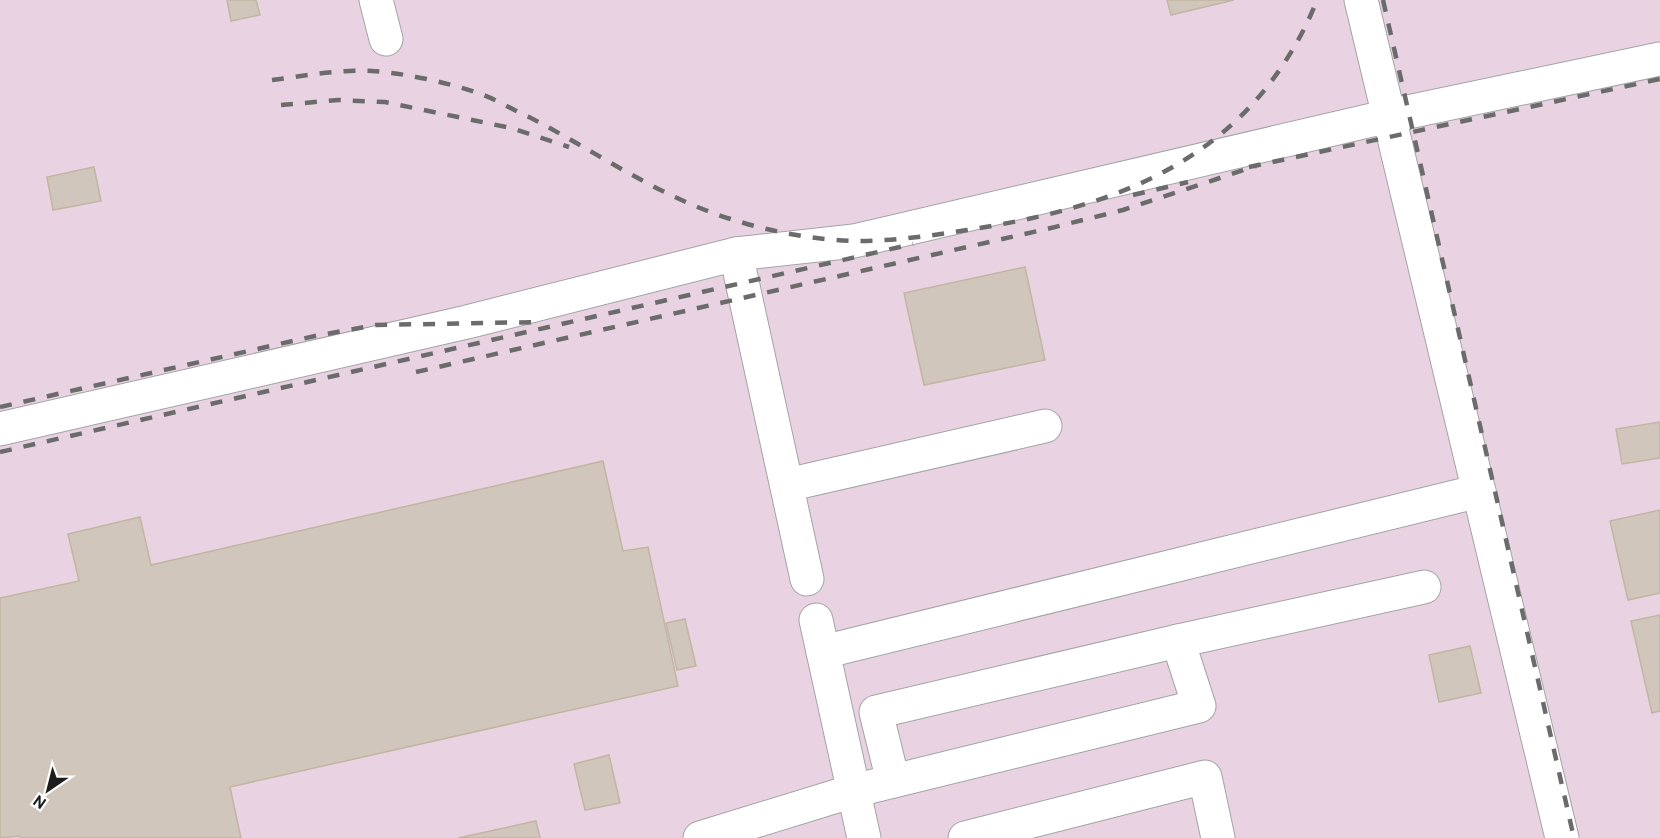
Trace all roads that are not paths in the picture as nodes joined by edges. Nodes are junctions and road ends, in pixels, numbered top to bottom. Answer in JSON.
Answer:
{"nodes":[{"id":1,"x":376,"y":0,"type":"edge"},
{"id":2,"x":1361,"y":0,"type":"edge"},
{"id":3,"x":386,"y":39,"type":"dead end"},
{"id":4,"x":1660,"y":59,"type":"edge"},
{"id":5,"x":1389,"y":116,"type":"junction"},
{"id":6,"x":736,"y":254,"type":"junction"},
{"id":7,"x":1045,"y":426,"type":"dead end"},
{"id":8,"x":0,"y":429,"type":"edge"},
{"id":9,"x":787,"y":485,"type":"junction"},
{"id":10,"x":1479,"y":491,"type":"junction"},
{"id":11,"x":807,"y":579,"type":"dead end"},
{"id":12,"x":1424,"y":587,"type":"dead end"},
{"id":13,"x":816,"y":620,"type":"dead end"},
{"id":14,"x":1178,"y":641,"type":"junction"},
{"id":15,"x":823,"y":652,"type":"junction"},
{"id":16,"x":893,"y":781,"type":"junction"},
{"id":17,"x":853,"y":791,"type":"junction"},
{"id":18,"x":700,"y":838,"type":"edge"},
{"id":19,"x":864,"y":838,"type":"edge"},
{"id":20,"x":965,"y":838,"type":"edge"},
{"id":21,"x":1218,"y":838,"type":"edge"},
{"id":22,"x":1562,"y":838,"type":"edge"}],
"edges":[{"from":1,"to":3,"type":"lane"},
{"from":2,"to":5,"type":"lane"},
{"from":4,"to":5,"type":"lane"},
{"from":5,"to":6,"type":"lane"},
{"from":5,"to":10,"type":"lane"},
{"from":6,"to":8,"type":"lane"},
{"from":6,"to":9,"type":"lane"},
{"from":7,"to":9,"type":"lane"},
{"from":9,"to":11,"type":"lane"},
{"from":10,"to":15,"type":"lane"},
{"from":10,"to":22,"type":"lane"},
{"from":12,"to":14,"type":"lane"},
{"from":13,"to":15,"type":"lane"},
{"from":14,"to":16,"type":"lane"},
{"from":14,"to":16,"type":"lane"},
{"from":15,"to":17,"type":"lane"},
{"from":16,"to":17,"type":"lane"},
{"from":17,"to":18,"type":"lane"},
{"from":17,"to":19,"type":"lane"},
{"from":20,"to":21,"type":"lane"}]}
